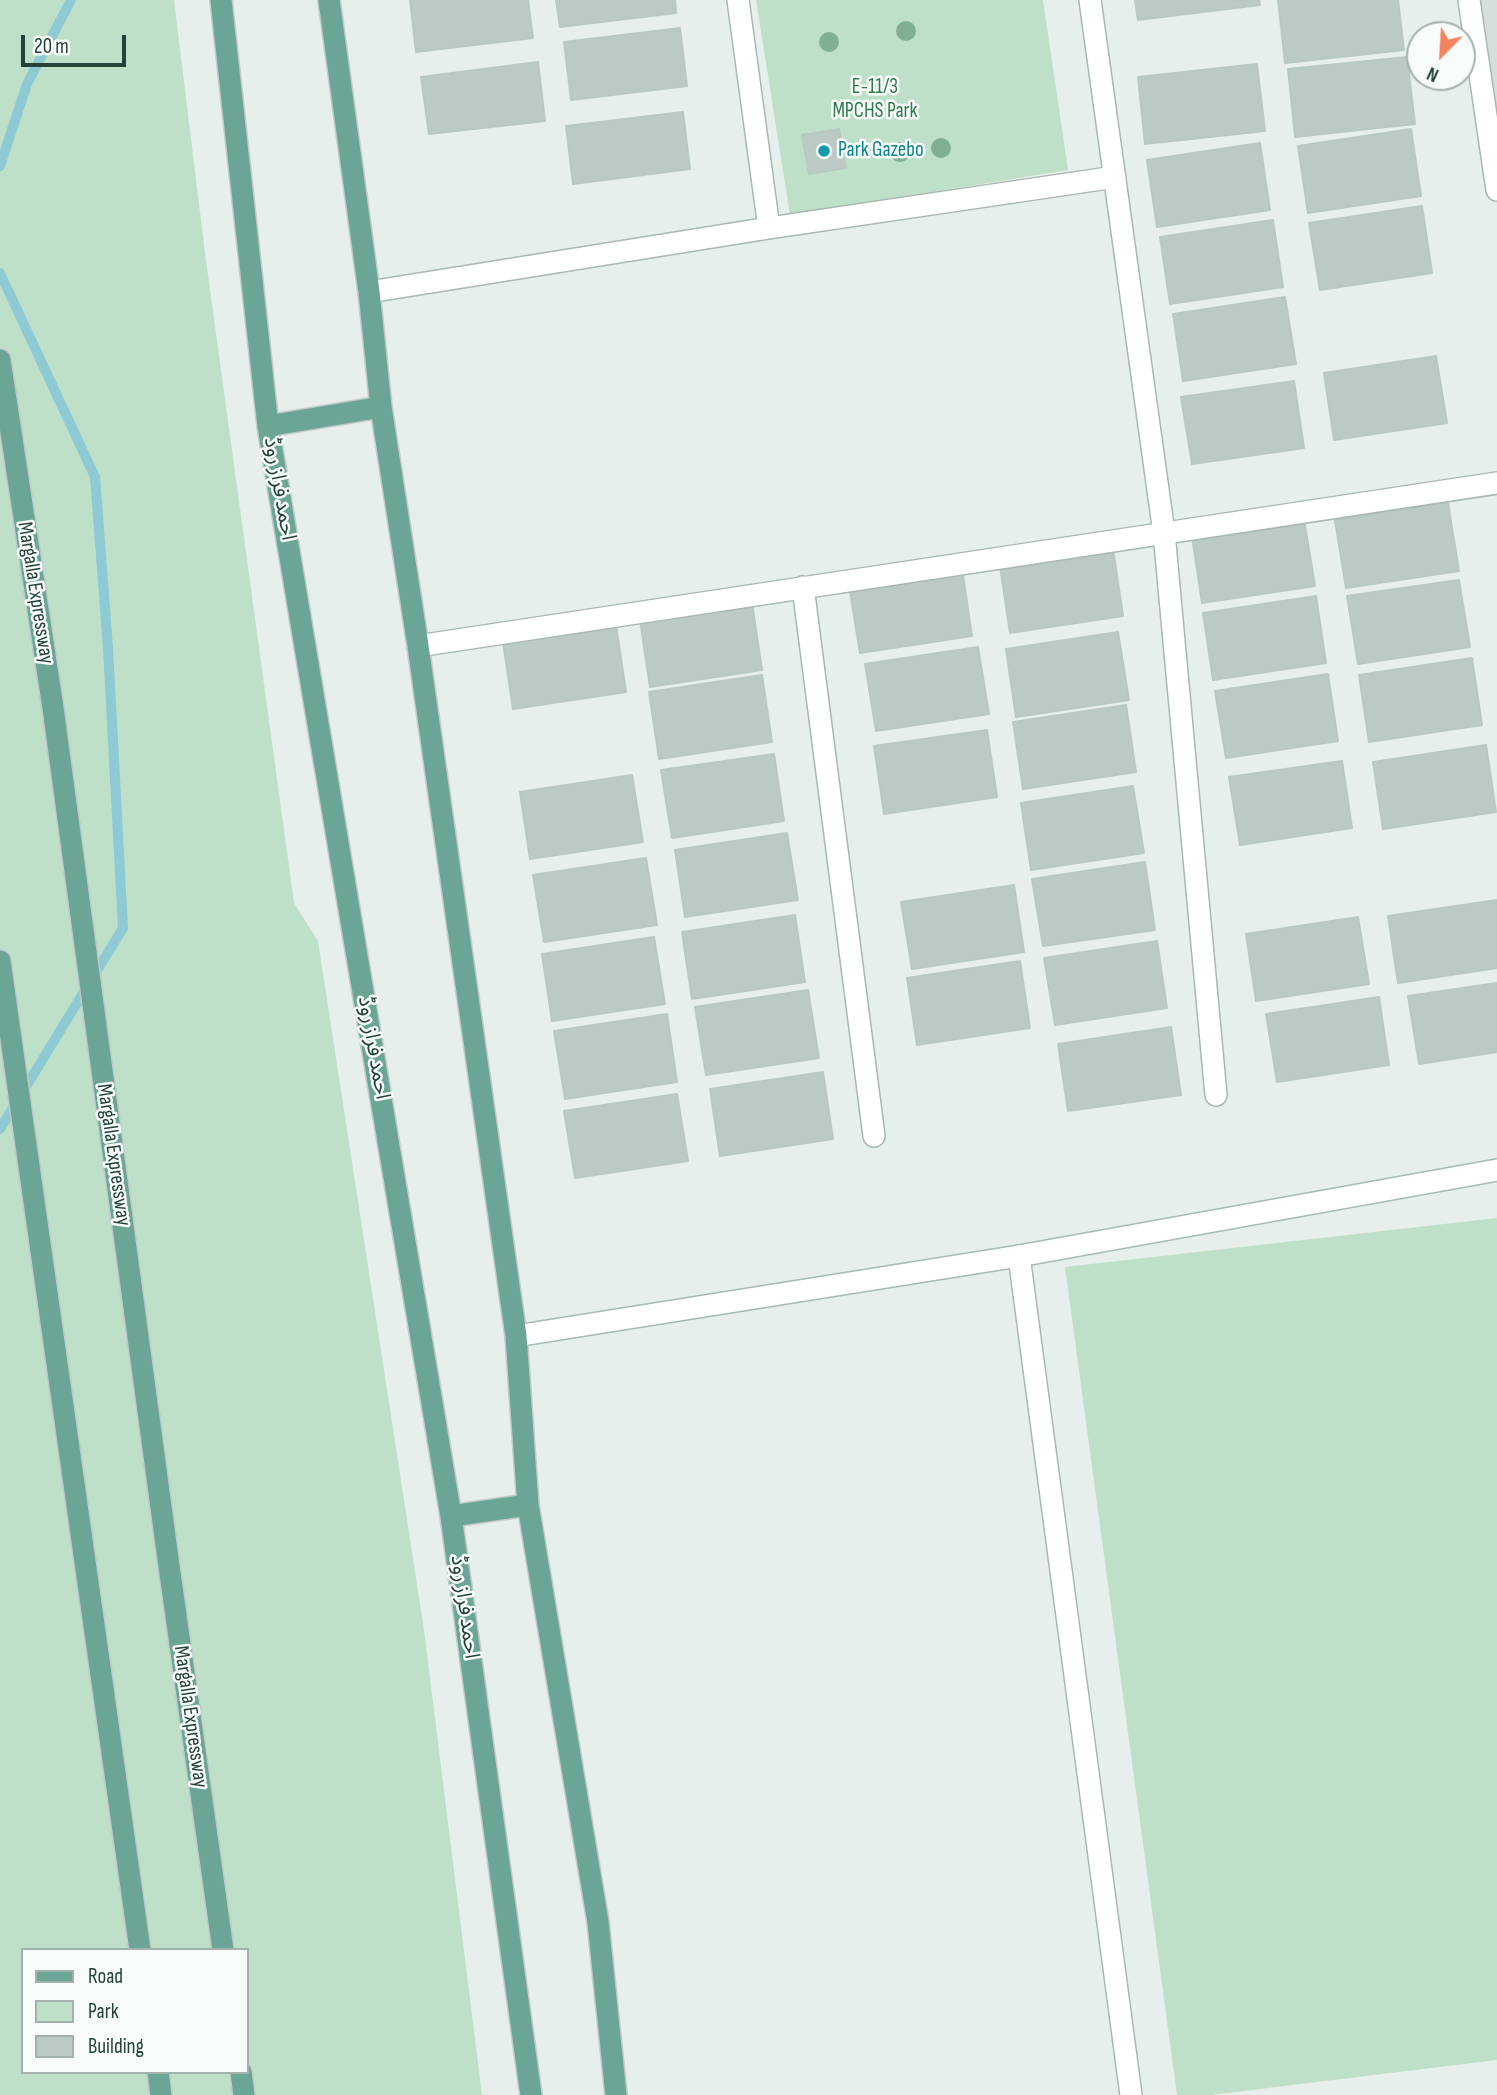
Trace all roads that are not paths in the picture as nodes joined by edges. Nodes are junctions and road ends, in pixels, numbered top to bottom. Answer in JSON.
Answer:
{"nodes":[{"id":1,"x":221,"y":0,"type":"edge"},
{"id":2,"x":329,"y":0,"type":"edge"},
{"id":3,"x":738,"y":0,"type":"edge"},
{"id":4,"x":1090,"y":0,"type":"edge"},
{"id":5,"x":1469,"y":0,"type":"edge"},
{"id":6,"x":1493,"y":139,"type":"edge"},
{"id":7,"x":1115,"y":177,"type":"junction"},
{"id":8,"x":1497,"y":190,"type":"edge"},
{"id":9,"x":769,"y":228,"type":"junction"},
{"id":10,"x":369,"y":292,"type":"junction"},
{"id":11,"x":0,"y":360,"type":"edge"},
{"id":12,"x":381,"y":407,"type":"junction"},
{"id":13,"x":268,"y":426,"type":"junction"},
{"id":14,"x":1497,"y":483,"type":"edge"},
{"id":15,"x":1164,"y":533,"type":"junction"},
{"id":16,"x":803,"y":587,"type":"junction"},
{"id":17,"x":418,"y":646,"type":"junction"},
{"id":18,"x":0,"y":961,"type":"edge"},
{"id":19,"x":1216,"y":1095,"type":"dead end"},
{"id":20,"x":874,"y":1136,"type":"dead end"},
{"id":21,"x":1497,"y":1170,"type":"edge"},
{"id":22,"x":1019,"y":1256,"type":"junction"},
{"id":23,"x":516,"y":1336,"type":"junction"},
{"id":24,"x":528,"y":1505,"type":"junction"},
{"id":25,"x":452,"y":1516,"type":"junction"},
{"id":26,"x":140,"y":1948,"type":"edge"},
{"id":27,"x":223,"y":1948,"type":"edge"},
{"id":28,"x":158,"y":2074,"type":"edge"},
{"id":29,"x":241,"y":2074,"type":"edge"},
{"id":30,"x":161,"y":2095,"type":"edge"},
{"id":31,"x":244,"y":2095,"type":"edge"},
{"id":32,"x":531,"y":2095,"type":"edge"},
{"id":33,"x":616,"y":2095,"type":"edge"},
{"id":34,"x":1131,"y":2095,"type":"edge"}],
"edges":[{"from":1,"to":13,"type":"main road","name":"احمد فراز روڈ"},
{"from":2,"to":10,"type":"main road"},
{"from":3,"to":9,"type":"street"},
{"from":4,"to":7,"type":"street"},
{"from":5,"to":6,"type":"street"},
{"from":6,"to":8,"type":"street"},
{"from":7,"to":9,"type":"street"},
{"from":7,"to":15,"type":"street"},
{"from":9,"to":10,"type":"street"},
{"from":10,"to":12,"type":"main road"},
{"from":11,"to":27,"type":"main road","name":"Margalla Expressway"},
{"from":12,"to":13,"type":"main road"},
{"from":12,"to":17,"type":"main road"},
{"from":13,"to":25,"type":"main road","name":"احمد فراز روڈ"},
{"from":14,"to":15,"type":"street"},
{"from":15,"to":16,"type":"street"},
{"from":15,"to":19,"type":"street"},
{"from":16,"to":17,"type":"street"},
{"from":16,"to":20,"type":"street"},
{"from":17,"to":23,"type":"main road"},
{"from":18,"to":26,"type":"main road"},
{"from":21,"to":22,"type":"street"},
{"from":22,"to":23,"type":"street"},
{"from":22,"to":34,"type":"street"},
{"from":23,"to":24,"type":"main road"},
{"from":24,"to":25,"type":"main road"},
{"from":24,"to":33,"type":"main road"},
{"from":25,"to":32,"type":"main road","name":"احمد فراز روڈ"},
{"from":28,"to":30,"type":"main road"},
{"from":29,"to":31,"type":"main road"}]}
